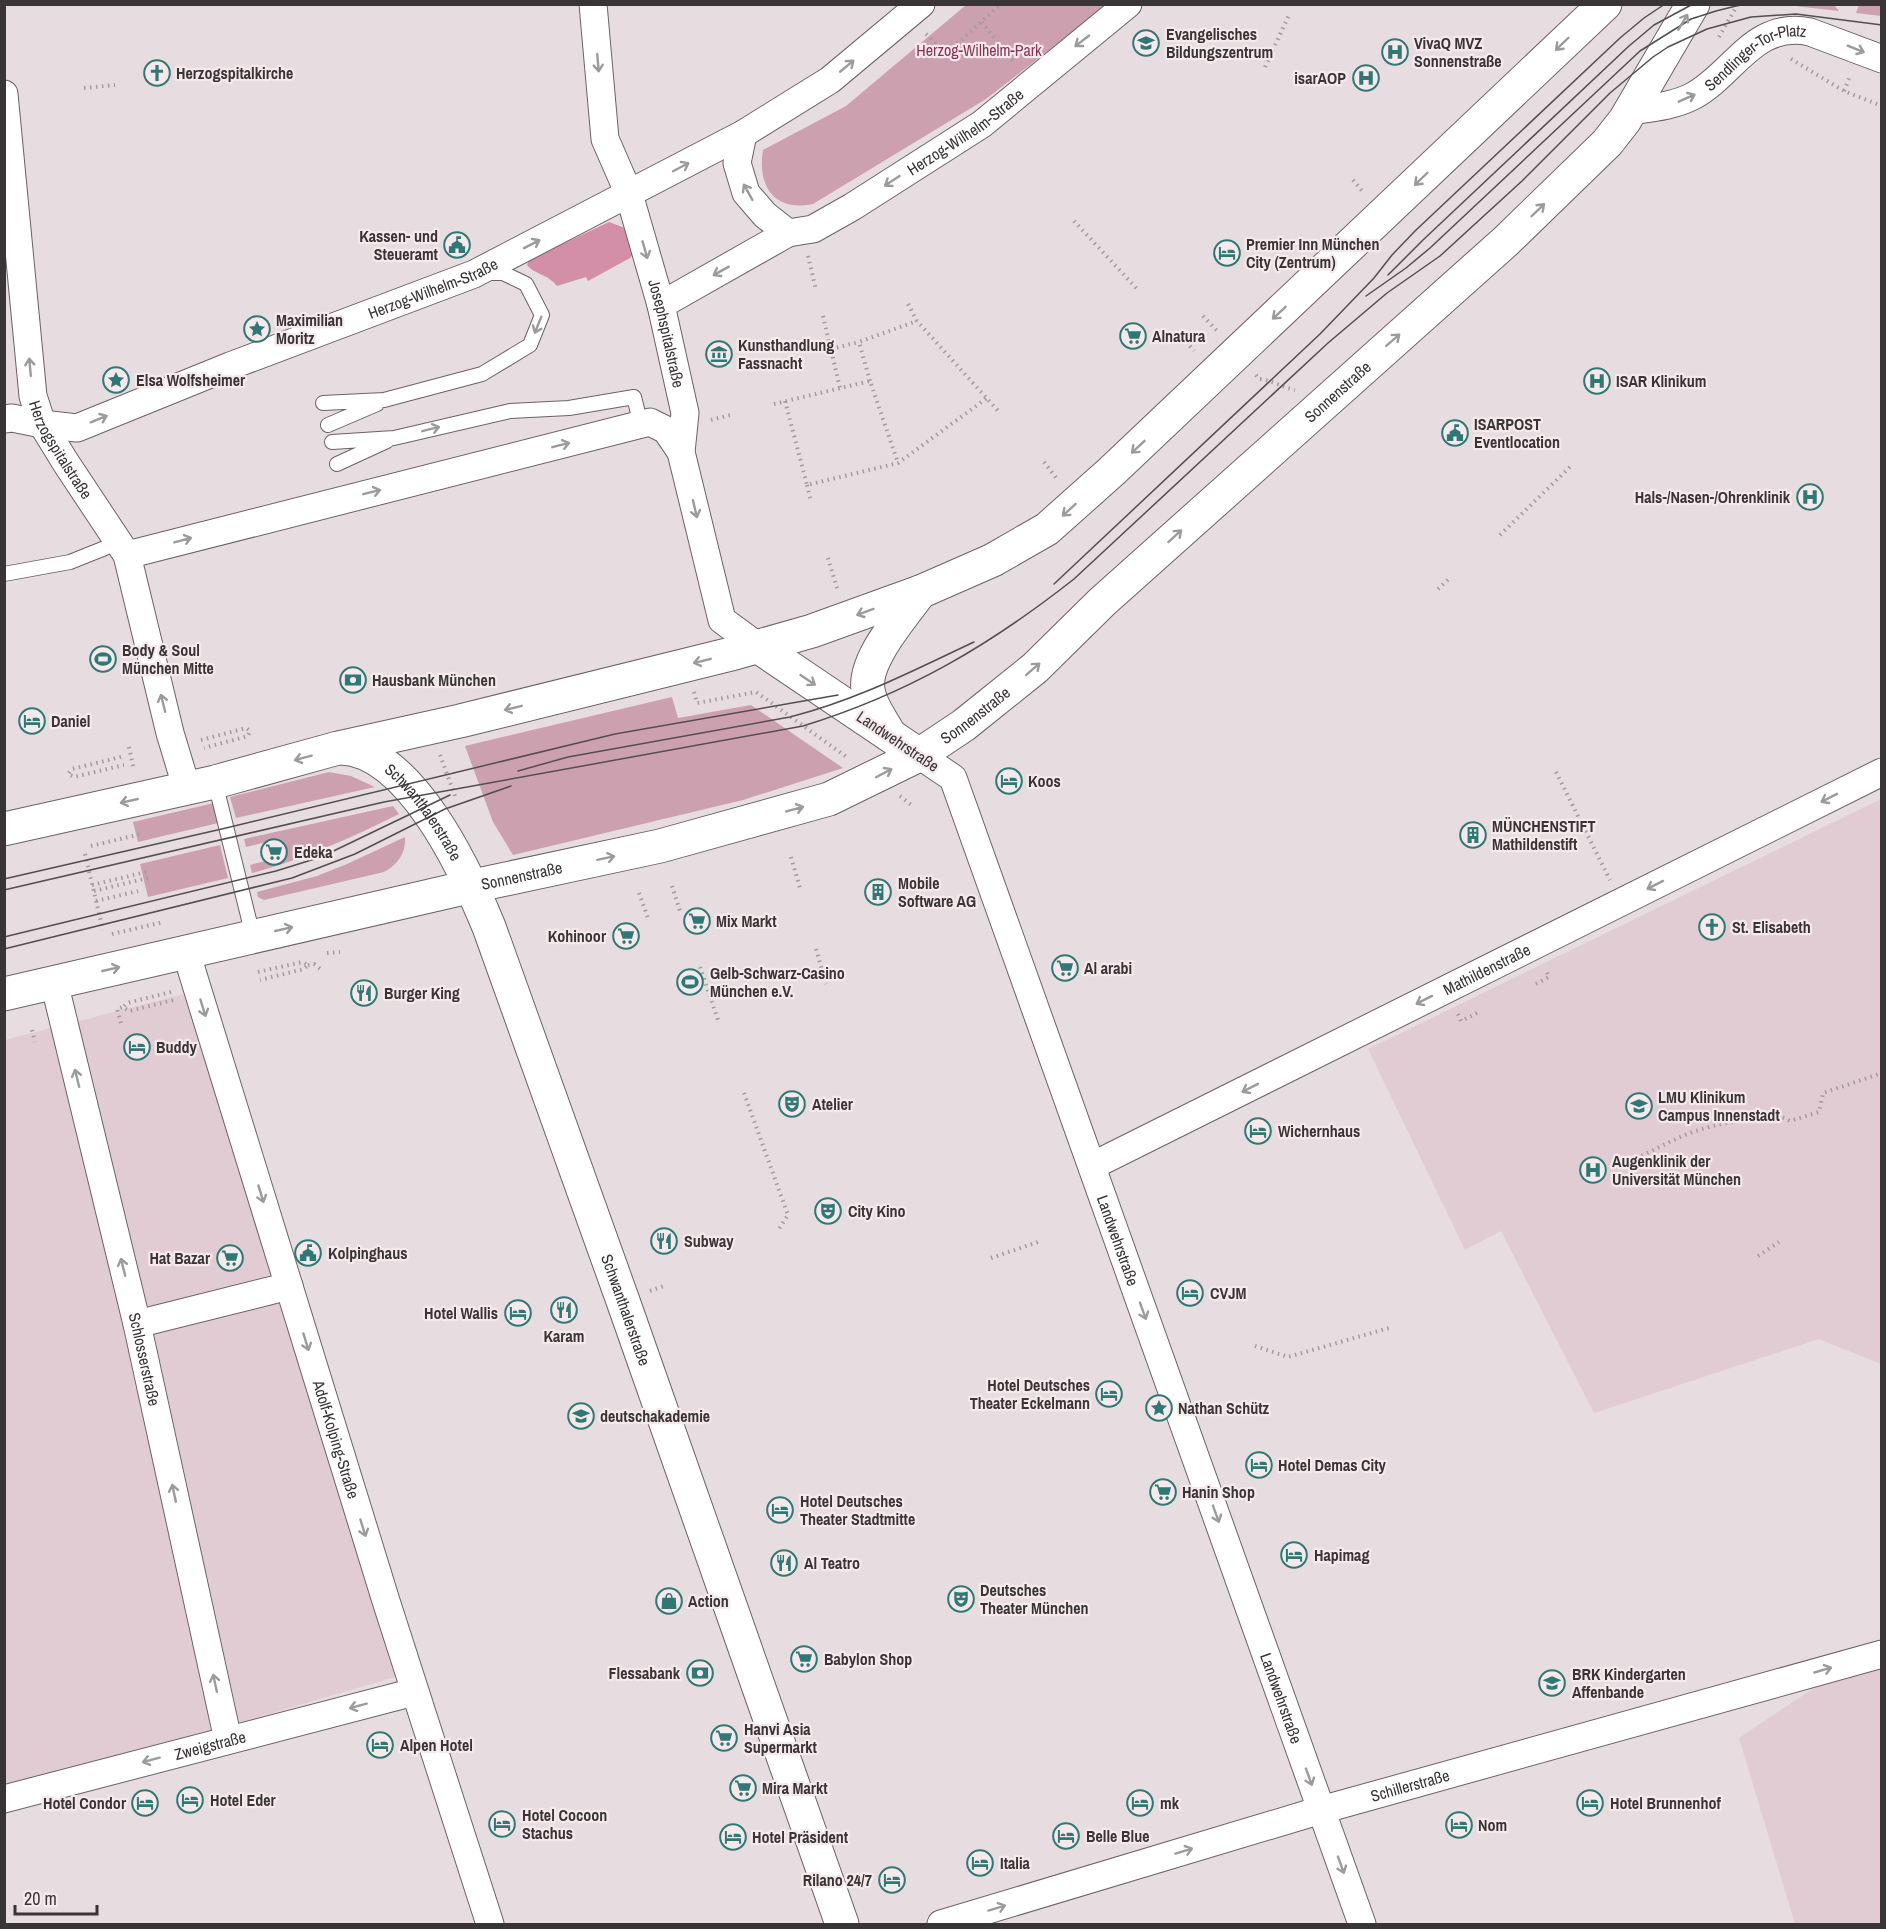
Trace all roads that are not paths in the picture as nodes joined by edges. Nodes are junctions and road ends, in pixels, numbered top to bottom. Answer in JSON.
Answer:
{"nodes":[{"id":1,"x":592,"y":4,"type":"edge"},
{"id":2,"x":1128,"y":4,"type":"edge"},
{"id":3,"x":1605,"y":4,"type":"edge"},
{"id":4,"x":1694,"y":4,"type":"edge"},
{"id":5,"x":914,"y":10,"type":"edge"},
{"id":6,"x":1881,"y":59,"type":"edge"},
{"id":7,"x":4,"y":94,"type":"edge"},
{"id":8,"x":1630,"y":111,"type":"junction"},
{"id":9,"x":743,"y":134,"type":"junction"},
{"id":10,"x":629,"y":194,"type":"junction"},
{"id":11,"x":795,"y":232,"type":"junction"},
{"id":12,"x":474,"y":274,"type":"junction"},
{"id":13,"x":661,"y":305,"type":"junction"},
{"id":14,"x":384,"y":400,"type":"junction"},
{"id":15,"x":323,"y":403,"type":"dead end"},
{"id":16,"x":4,"y":419,"type":"edge"},
{"id":17,"x":42,"y":424,"type":"junction"},
{"id":18,"x":641,"y":424,"type":"junction"},
{"id":19,"x":328,"y":425,"type":"dead end"},
{"id":20,"x":394,"y":438,"type":"junction"},
{"id":21,"x":332,"y":442,"type":"dead end"},
{"id":22,"x":681,"y":452,"type":"junction"},
{"id":23,"x":337,"y":464,"type":"dead end"},
{"id":24,"x":123,"y":549,"type":"junction"},
{"id":25,"x":4,"y":574,"type":"edge"},
{"id":26,"x":920,"y":592,"type":"junction"},
{"id":27,"x":759,"y":647,"type":"junction"},
{"id":28,"x":890,"y":736,"type":"junction"},
{"id":29,"x":338,"y":748,"type":"junction"},
{"id":30,"x":919,"y":755,"type":"junction"},
{"id":31,"x":1881,"y":772,"type":"edge"},
{"id":32,"x":201,"y":785,"type":"junction"},
{"id":33,"x":4,"y":829,"type":"edge"},
{"id":34,"x":472,"y":886,"type":"junction"},
{"id":35,"x":253,"y":936,"type":"junction"},
{"id":36,"x":186,"y":952,"type":"junction"},
{"id":37,"x":54,"y":982,"type":"junction"},
{"id":38,"x":4,"y":994,"type":"edge"},
{"id":39,"x":1092,"y":1166,"type":"junction"},
{"id":40,"x":289,"y":1286,"type":"junction"},
{"id":41,"x":137,"y":1324,"type":"junction"},
{"id":42,"x":1881,"y":1654,"type":"edge"},
{"id":43,"x":414,"y":1692,"type":"junction"},
{"id":44,"x":228,"y":1740,"type":"junction"},
{"id":45,"x":4,"y":1798,"type":"edge"},
{"id":46,"x":1321,"y":1810,"type":"junction"},
{"id":47,"x":490,"y":1924,"type":"edge"},
{"id":48,"x":842,"y":1924,"type":"edge"},
{"id":49,"x":941,"y":1924,"type":"edge"},
{"id":50,"x":1362,"y":1924,"type":"edge"}],
"edges":[{"from":1,"to":10,"type":"street","name":"Josephspitalstraße","one_way":true},
{"from":2,"to":11,"type":"street","name":"Herzog-Wilhelm-Straße","one_way":true},
{"from":3,"to":26,"type":"main road","one_way":true},
{"from":8,"to":4,"type":"main road","name":"Sonnenstraße","one_way":true},
{"from":9,"to":5,"type":"street","name":"Herzog-Wilhelm-Straße","one_way":true},
{"from":8,"to":6,"type":"street","name":"Sendlinger-Tor-Platz","one_way":true},
{"from":17,"to":7,"type":"street","name":"Herzogspitalstraße","one_way":true},
{"from":30,"to":8,"type":"main road","name":"Sonnenstraße","one_way":true},
{"from":10,"to":9,"type":"street","name":"Herzog-Wilhelm-Straße","one_way":true},
{"from":11,"to":9,"type":"street","one_way":true},
{"from":12,"to":10,"type":"street","name":"Herzog-Wilhelm-Straße","one_way":true},
{"from":10,"to":13,"type":"street","name":"Josephspitalstraße","one_way":true},
{"from":11,"to":13,"type":"street","name":"Herzog-Wilhelm-Straße","one_way":true},
{"from":12,"to":14,"type":"lane","one_way":true},
{"from":17,"to":12,"type":"street","name":"Herzog-Wilhelm-Straße","one_way":true},
{"from":13,"to":22,"type":"street","name":"Josephspitalstraße"},
{"from":14,"to":15,"type":"lane"},
{"from":14,"to":19,"type":"lane"},
{"from":16,"to":17,"type":"street","name":"Herzog-Wilhelm-Straße"},
{"from":17,"to":24,"type":"street","name":"Herzogspitalstraße"},
{"from":20,"to":18,"type":"lane","one_way":true},
{"from":18,"to":22,"type":"street"},
{"from":24,"to":18,"type":"street","one_way":true},
{"from":20,"to":21,"type":"lane"},
{"from":20,"to":23,"type":"lane"},
{"from":22,"to":27,"type":"street","name":"Josephspitalstraße","one_way":true},
{"from":24,"to":25,"type":"lane"},
{"from":32,"to":24,"type":"street","name":"Herzogspitalstraße","one_way":true},
{"from":26,"to":27,"type":"main road","one_way":true},
{"from":26,"to":28,"type":"main road"},
{"from":27,"to":28,"type":"main road","name":"Landwehrstraße","one_way":true},
{"from":27,"to":29,"type":"main road","one_way":true},
{"from":28,"to":30,"type":"main road","name":"Landwehrstraße"},
{"from":29,"to":32,"type":"main road","one_way":true},
{"from":29,"to":34,"type":"main road","name":"Schwanthalerstraße"},
{"from":34,"to":30,"type":"main road","name":"Sonnenstraße","one_way":true},
{"from":30,"to":39,"type":"street","name":"Landwehrstraße"},
{"from":31,"to":39,"type":"street","name":"Mathildenstraße","one_way":true},
{"from":32,"to":33,"type":"main road","one_way":true},
{"from":32,"to":35,"type":"lane"},
{"from":35,"to":34,"type":"main road","name":"Sonnenstraße","one_way":true},
{"from":34,"to":48,"type":"main road","name":"Schwanthalerstraße"},
{"from":35,"to":36,"type":"main road","name":"Sonnenstraße"},
{"from":37,"to":36,"type":"main road","name":"Sonnenstraße","one_way":true},
{"from":36,"to":40,"type":"street","name":"Adolf-Kolping-Straße","one_way":true},
{"from":37,"to":38,"type":"main road","name":"Sonnenstraße"},
{"from":41,"to":37,"type":"street","name":"Schlosserstraße","one_way":true},
{"from":39,"to":46,"type":"street","name":"Landwehrstraße","one_way":true},
{"from":40,"to":41,"type":"street"},
{"from":40,"to":43,"type":"street","name":"Adolf-Kolping-Straße","one_way":true},
{"from":44,"to":41,"type":"street","name":"Schlosserstraße","one_way":true},
{"from":46,"to":42,"type":"street","name":"Schillerstraße","one_way":true},
{"from":43,"to":44,"type":"street","name":"Zweigstraße","one_way":true},
{"from":43,"to":47,"type":"street","name":"Adolf-Kolping-Straße"},
{"from":44,"to":45,"type":"street","name":"Zweigstraße","one_way":true},
{"from":49,"to":46,"type":"street","name":"Schillerstraße","one_way":true},
{"from":46,"to":50,"type":"street","name":"Landwehrstraße","one_way":true}]}
